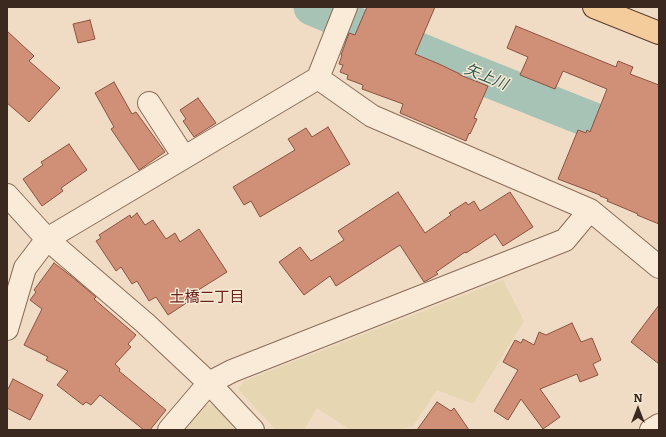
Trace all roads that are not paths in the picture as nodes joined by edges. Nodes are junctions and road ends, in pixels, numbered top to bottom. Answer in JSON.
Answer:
{"nodes":[{"id":1,"x":346,"y":7,"type":"edge"},
{"id":2,"x":594,"y":7,"type":"edge"},
{"id":3,"x":659,"y":33,"type":"edge"},
{"id":4,"x":318,"y":78,"type":"junction"},
{"id":5,"x":149,"y":103,"type":"dead end"},
{"id":6,"x":184,"y":157,"type":"junction"},
{"id":7,"x":7,"y":195,"type":"edge"},
{"id":8,"x":590,"y":210,"type":"junction"},
{"id":9,"x":47,"y":239,"type":"junction"},
{"id":10,"x":659,"y":267,"type":"edge"},
{"id":11,"x":7,"y":329,"type":"edge"},
{"id":12,"x":209,"y":383,"type":"junction"},
{"id":13,"x":659,"y":424,"type":"edge"},
{"id":14,"x":168,"y":430,"type":"edge"},
{"id":15,"x":253,"y":430,"type":"edge"},
{"id":16,"x":651,"y":430,"type":"edge"}],
"edges":[{"from":1,"to":4,"type":"street"},
{"from":2,"to":3,"type":"main road"},
{"from":4,"to":6,"type":"street"},
{"from":4,"to":8,"type":"street"},
{"from":5,"to":6,"type":"street"},
{"from":6,"to":9,"type":"street"},
{"from":7,"to":9,"type":"street"},
{"from":8,"to":10,"type":"street"},
{"from":8,"to":12,"type":"street"},
{"from":9,"to":11,"type":"street"},
{"from":9,"to":12,"type":"street"},
{"from":12,"to":14,"type":"street"},
{"from":12,"to":15,"type":"street"},
{"from":13,"to":16,"type":"street"}]}
